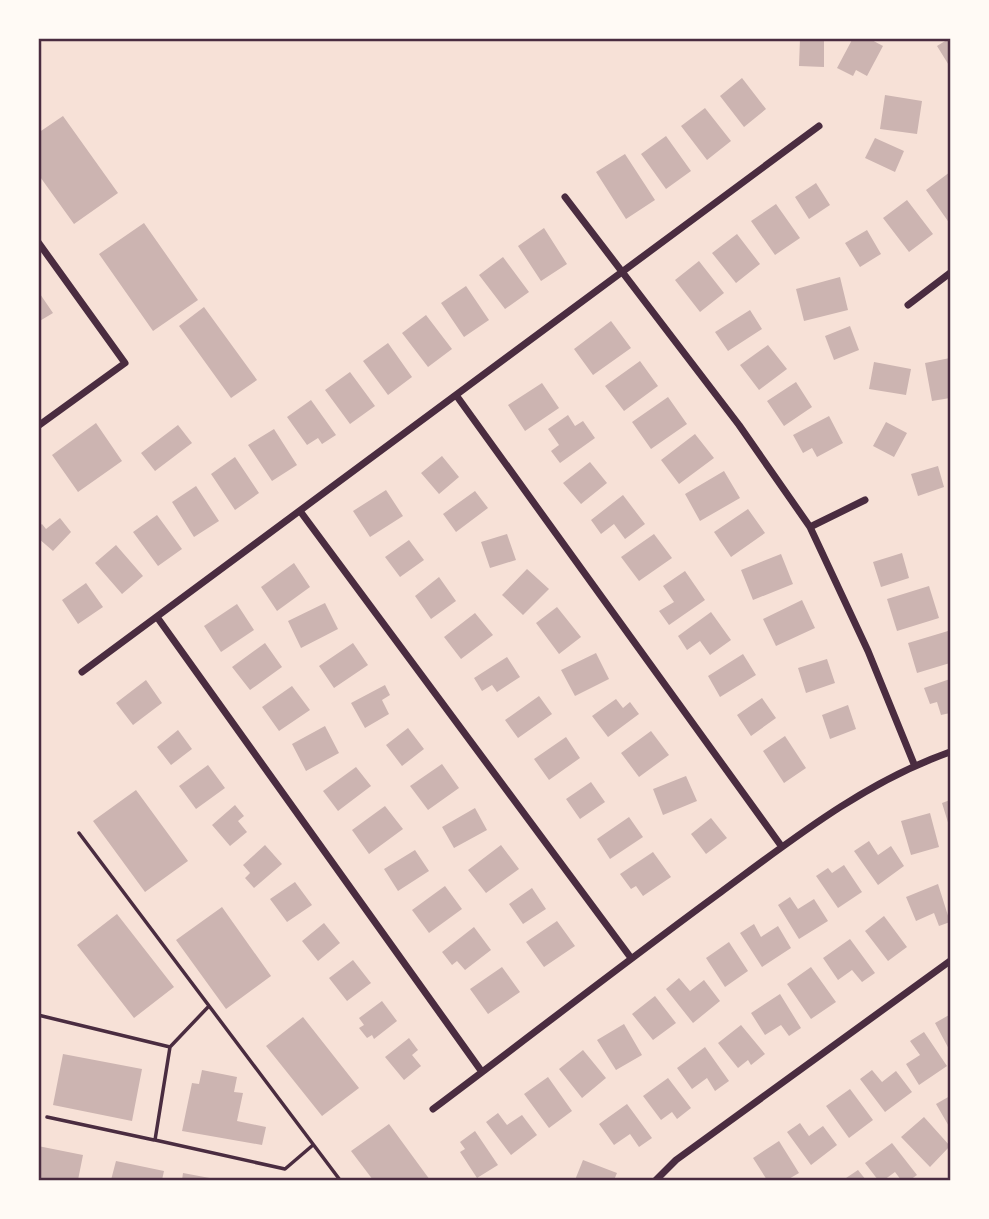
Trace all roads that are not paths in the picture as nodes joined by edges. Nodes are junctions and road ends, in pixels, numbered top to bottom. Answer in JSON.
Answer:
{"nodes":[{"id":1,"x":819,"y":126,"type":"dead end"},
{"id":2,"x":565,"y":197,"type":"dead end"},
{"id":3,"x":38,"y":242,"type":"edge"},
{"id":4,"x":623,"y":271,"type":"junction"},
{"id":5,"x":950,"y":274,"type":"edge"},
{"id":6,"x":908,"y":305,"type":"dead end"},
{"id":7,"x":456,"y":395,"type":"junction"},
{"id":8,"x":38,"y":426,"type":"edge"},
{"id":9,"x":865,"y":500,"type":"dead end"},
{"id":10,"x":300,"y":511,"type":"junction"},
{"id":11,"x":810,"y":527,"type":"junction"},
{"id":12,"x":157,"y":617,"type":"junction"},
{"id":13,"x":82,"y":672,"type":"dead end"},
{"id":14,"x":950,"y":752,"type":"edge"},
{"id":15,"x":914,"y":764,"type":"junction"},
{"id":16,"x":79,"y":833,"type":"dead end"},
{"id":17,"x":782,"y":847,"type":"junction"},
{"id":18,"x":631,"y":958,"type":"junction"},
{"id":19,"x":950,"y":961,"type":"edge"},
{"id":20,"x":209,"y":1006,"type":"junction"},
{"id":21,"x":38,"y":1015,"type":"edge"},
{"id":22,"x":170,"y":1047,"type":"junction"},
{"id":23,"x":482,"y":1072,"type":"junction"},
{"id":24,"x":433,"y":1109,"type":"dead end"},
{"id":25,"x":47,"y":1117,"type":"dead end"},
{"id":26,"x":155,"y":1140,"type":"junction"},
{"id":27,"x":313,"y":1145,"type":"junction"},
{"id":28,"x":340,"y":1181,"type":"edge"},
{"id":29,"x":656,"y":1181,"type":"edge"}],
"edges":[{"from":1,"to":4,"type":"street"},
{"from":2,"to":4,"type":"street"},
{"from":3,"to":8,"type":"street"},
{"from":4,"to":7,"type":"street"},
{"from":4,"to":11,"type":"street"},
{"from":5,"to":6,"type":"street"},
{"from":7,"to":10,"type":"street"},
{"from":7,"to":17,"type":"street"},
{"from":9,"to":11,"type":"street"},
{"from":10,"to":12,"type":"street"},
{"from":10,"to":18,"type":"street"},
{"from":11,"to":15,"type":"street"},
{"from":12,"to":13,"type":"street"},
{"from":12,"to":23,"type":"street"},
{"from":14,"to":15,"type":"street"},
{"from":15,"to":17,"type":"street"},
{"from":16,"to":20,"type":"lane"},
{"from":17,"to":18,"type":"street"},
{"from":18,"to":23,"type":"street"},
{"from":19,"to":29,"type":"street"},
{"from":20,"to":22,"type":"lane"},
{"from":20,"to":27,"type":"lane"},
{"from":21,"to":22,"type":"lane"},
{"from":22,"to":26,"type":"lane"},
{"from":23,"to":24,"type":"street"},
{"from":25,"to":26,"type":"lane"},
{"from":26,"to":27,"type":"lane"},
{"from":27,"to":28,"type":"lane"}]}
